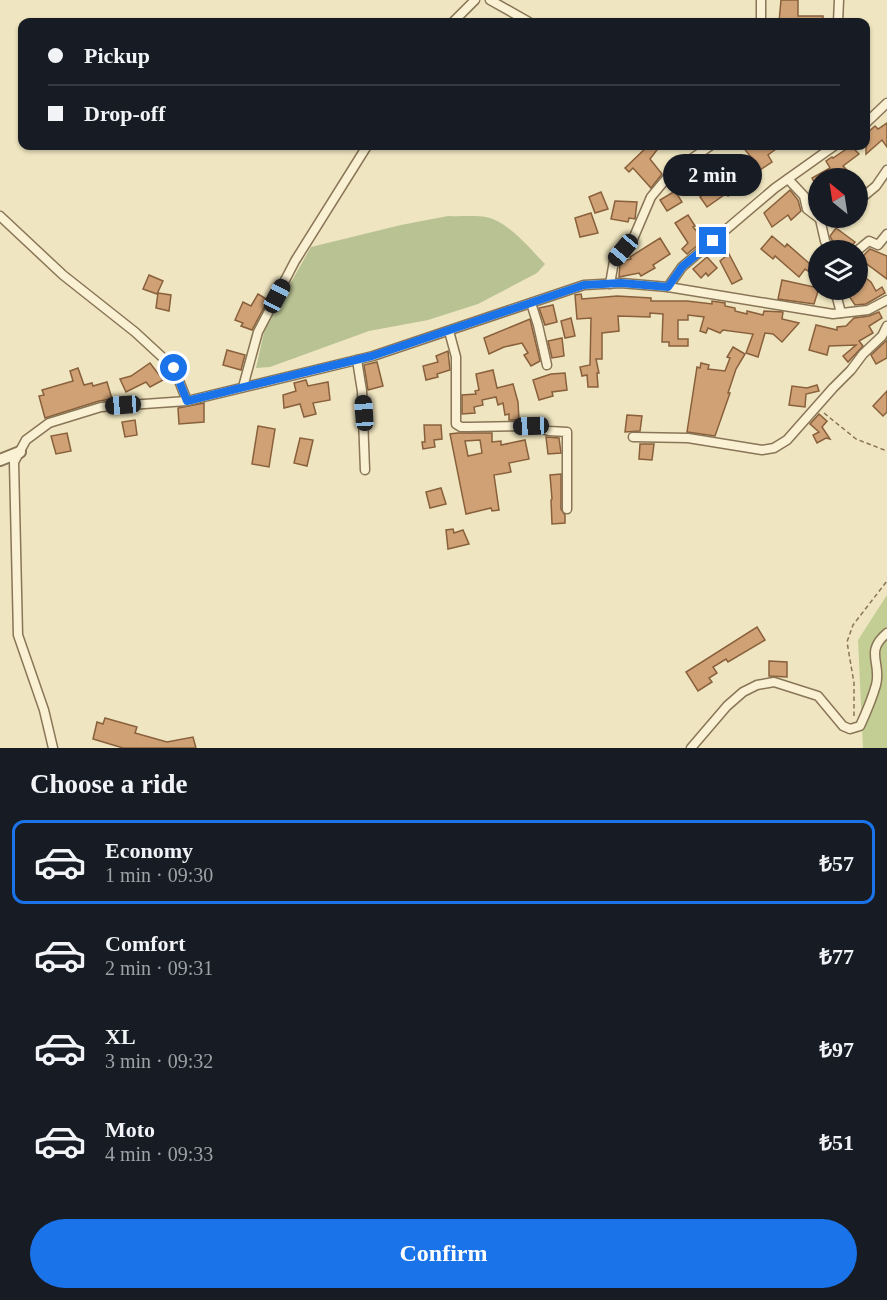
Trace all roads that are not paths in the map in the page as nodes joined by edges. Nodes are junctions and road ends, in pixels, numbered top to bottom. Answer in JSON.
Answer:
{"nodes":[{"id":1,"x":475,"y":0,"type":"edge"},
{"id":2,"x":490,"y":0,"type":"edge"},
{"id":3,"x":761,"y":0,"type":"edge"},
{"id":4,"x":839,"y":0,"type":"edge"},
{"id":5,"x":457,"y":18,"type":"edge"},
{"id":6,"x":522,"y":18,"type":"edge"},
{"id":7,"x":761,"y":18,"type":"edge"},
{"id":8,"x":838,"y":18,"type":"edge"},
{"id":9,"x":887,"y":103,"type":"edge"},
{"id":10,"x":870,"y":119,"type":"edge"},
{"id":11,"x":365,"y":150,"type":"edge"},
{"id":12,"x":704,"y":150,"type":"edge"},
{"id":13,"x":823,"y":150,"type":"edge"},
{"id":14,"x":829,"y":150,"type":"edge"},
{"id":15,"x":819,"y":157,"type":"junction"},
{"id":16,"x":887,"y":170,"type":"edge"},
{"id":17,"x":788,"y":179,"type":"junction"},
{"id":18,"x":868,"y":193,"type":"edge"},
{"id":19,"x":808,"y":209,"type":"edge"},
{"id":20,"x":0,"y":216,"type":"edge"},
{"id":21,"x":887,"y":234,"type":"edge"},
{"id":22,"x":868,"y":242,"type":"edge"},
{"id":23,"x":610,"y":284,"type":"junction"},
{"id":24,"x":668,"y":287,"type":"junction"},
{"id":25,"x":838,"y":300,"type":"edge"},
{"id":26,"x":887,"y":300,"type":"edge"},
{"id":27,"x":531,"y":303,"type":"junction"},
{"id":28,"x":841,"y":313,"type":"junction"},
{"id":29,"x":887,"y":326,"type":"edge"},
{"id":30,"x":449,"y":331,"type":"junction"},
{"id":31,"x":357,"y":360,"type":"junction"},
{"id":32,"x":547,"y":365,"type":"dead end"},
{"id":33,"x":243,"y":387,"type":"junction"},
{"id":34,"x":187,"y":401,"type":"junction"},
{"id":35,"x":633,"y":437,"type":"dead end"},
{"id":36,"x":20,"y":452,"type":"junction"},
{"id":37,"x":0,"y":460,"type":"edge"},
{"id":38,"x":365,"y":470,"type":"dead end"},
{"id":39,"x":567,"y":509,"type":"dead end"},
{"id":40,"x":887,"y":633,"type":"edge"},
{"id":41,"x":53,"y":748,"type":"edge"},
{"id":42,"x":692,"y":748,"type":"edge"}],
"edges":[{"from":1,"to":5,"type":"street"},
{"from":2,"to":6,"type":"street"},
{"from":3,"to":7,"type":"street"},
{"from":4,"to":8,"type":"street"},
{"from":9,"to":10,"type":"street"},
{"from":11,"to":33,"type":"street"},
{"from":12,"to":23,"type":"street"},
{"from":13,"to":15,"type":"street"},
{"from":14,"to":15,"type":"street"},
{"from":15,"to":17,"type":"street"},
{"from":16,"to":18,"type":"street"},
{"from":17,"to":19,"type":"street"},
{"from":17,"to":24,"type":"street"},
{"from":20,"to":34,"type":"street"},
{"from":21,"to":22,"type":"street"},
{"from":23,"to":24,"type":"street"},
{"from":23,"to":27,"type":"street"},
{"from":24,"to":28,"type":"street"},
{"from":25,"to":28,"type":"street"},
{"from":26,"to":28,"type":"street"},
{"from":27,"to":30,"type":"street"},
{"from":27,"to":32,"type":"street"},
{"from":29,"to":35,"type":"street"},
{"from":30,"to":31,"type":"street"},
{"from":30,"to":39,"type":"street"},
{"from":31,"to":33,"type":"street"},
{"from":31,"to":38,"type":"street"},
{"from":33,"to":34,"type":"street"},
{"from":34,"to":36,"type":"street"},
{"from":36,"to":37,"type":"street"},
{"from":36,"to":41,"type":"street"},
{"from":40,"to":42,"type":"street"}]}
